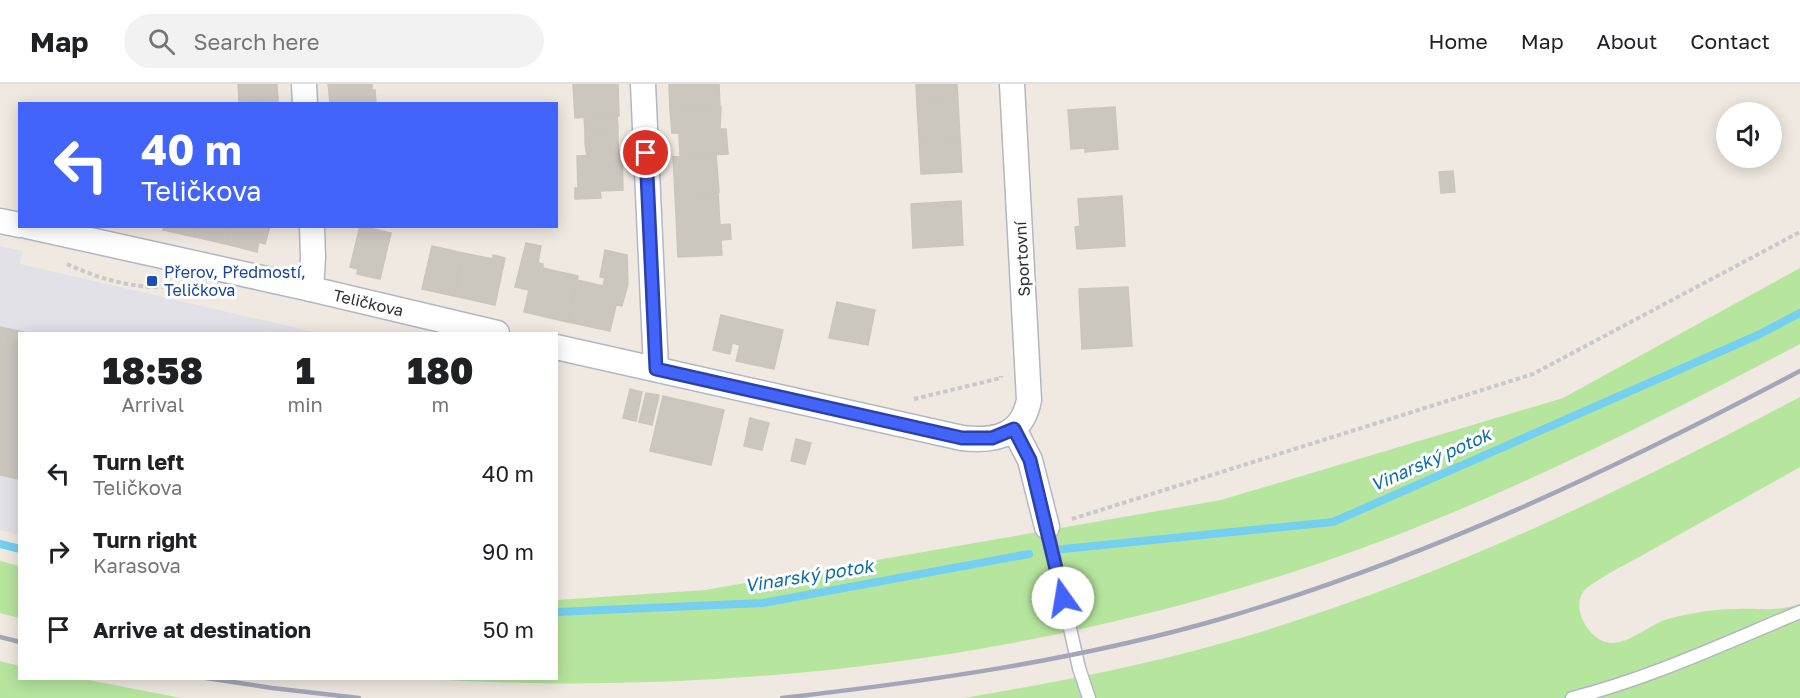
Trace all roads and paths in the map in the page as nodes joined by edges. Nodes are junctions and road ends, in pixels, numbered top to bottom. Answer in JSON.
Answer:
{"nodes":[{"id":1,"x":304,"y":84,"type":"edge"},
{"id":2,"x":643,"y":84,"type":"edge"},
{"id":3,"x":1012,"y":84,"type":"edge"},
{"id":4,"x":305,"y":102,"type":"edge"},
{"id":5,"x":0,"y":221,"type":"edge"},
{"id":6,"x":18,"y":225,"type":"edge"},
{"id":7,"x":36,"y":228,"type":"edge"},
{"id":8,"x":312,"y":228,"type":"edge"},
{"id":9,"x":1800,"y":232,"type":"edge"},
{"id":10,"x":311,"y":289,"type":"junction"},
{"id":11,"x":493,"y":332,"type":"edge"},
{"id":12,"x":558,"y":346,"type":"edge"},
{"id":13,"x":1005,"y":368,"type":"dead end"},
{"id":14,"x":656,"y":369,"type":"junction"},
{"id":15,"x":908,"y":401,"type":"dead end"},
{"id":16,"x":1014,"y":429,"type":"junction"},
{"id":17,"x":1047,"y":527,"type":"junction"},
{"id":18,"x":1800,"y":612,"type":"edge"},
{"id":19,"x":1089,"y":698,"type":"edge"},
{"id":20,"x":1572,"y":698,"type":"edge"}],
"edges":[{"from":1,"to":4,"type":"street"},
{"from":2,"to":14,"type":"street"},
{"from":3,"to":16,"type":"street","name":"Sportovní"},
{"from":5,"to":6,"type":"street"},
{"from":7,"to":10,"type":"street","name":"Teličkova"},
{"from":8,"to":10,"type":"street"},
{"from":9,"to":17,"type":"path"},
{"from":10,"to":11,"type":"street","name":"Teličkova"},
{"from":12,"to":14,"type":"street"},
{"from":13,"to":15,"type":"path"},
{"from":14,"to":16,"type":"street"},
{"from":16,"to":17,"type":"street"},
{"from":17,"to":19,"type":"lane"},
{"from":18,"to":20,"type":"lane"}]}
